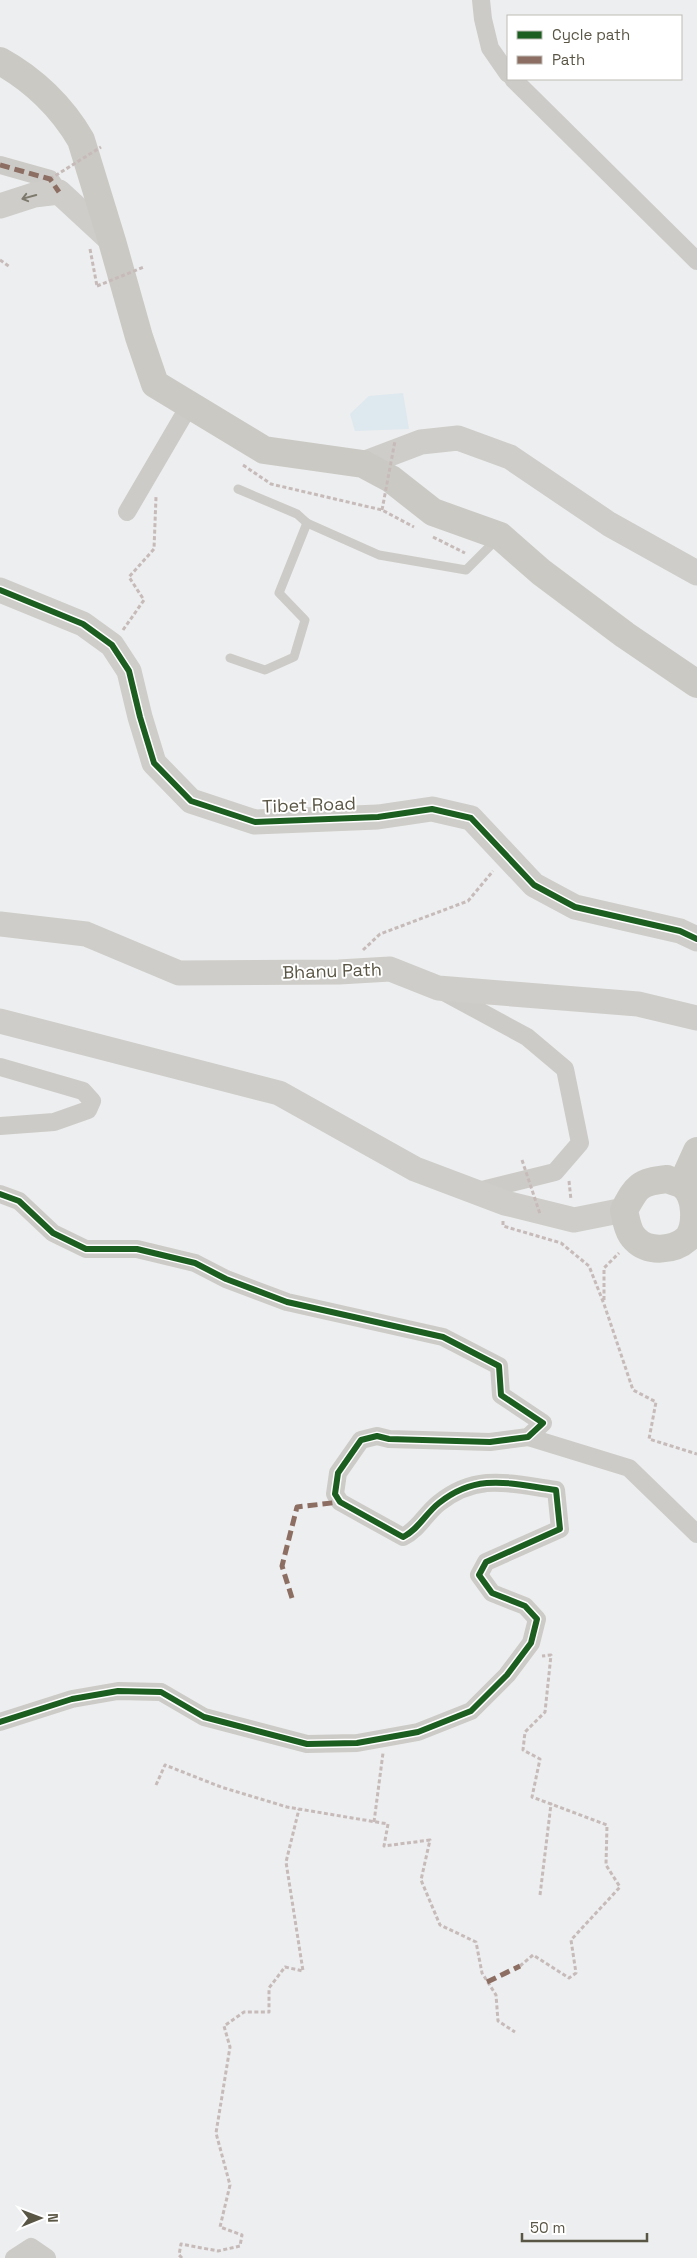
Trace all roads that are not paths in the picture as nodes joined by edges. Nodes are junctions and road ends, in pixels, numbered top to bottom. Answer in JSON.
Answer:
{"nodes":[{"id":1,"x":481,"y":0,"type":"edge"},
{"id":2,"x":0,"y":61,"type":"edge"},
{"id":3,"x":507,"y":73,"type":"edge"},
{"id":4,"x":514,"y":80,"type":"edge"},
{"id":5,"x":0,"y":165,"type":"edge"},
{"id":6,"x":54,"y":186,"type":"junction"},
{"id":7,"x":0,"y":206,"type":"edge"},
{"id":8,"x":112,"y":241,"type":"junction"},
{"id":9,"x":697,"y":262,"type":"edge"},
{"id":10,"x":189,"y":406,"type":"junction"},
{"id":11,"x":363,"y":464,"type":"junction"},
{"id":12,"x":238,"y":489,"type":"dead end"},
{"id":13,"x":127,"y":512,"type":"dead end"},
{"id":14,"x":307,"y":523,"type":"junction"},
{"id":15,"x":500,"y":536,"type":"junction"},
{"id":16,"x":697,"y":573,"type":"edge"},
{"id":17,"x":0,"y":590,"type":"edge"},
{"id":18,"x":230,"y":658,"type":"dead end"},
{"id":19,"x":697,"y":684,"type":"edge"},
{"id":20,"x":0,"y":924,"type":"edge"},
{"id":21,"x":697,"y":939,"type":"edge"},
{"id":22,"x":438,"y":988,"type":"junction"},
{"id":23,"x":697,"y":1018,"type":"edge"},
{"id":24,"x":0,"y":1021,"type":"edge"},
{"id":25,"x":0,"y":1067,"type":"edge"},
{"id":26,"x":0,"y":1126,"type":"edge"},
{"id":27,"x":697,"y":1151,"type":"edge"},
{"id":28,"x":682,"y":1184,"type":"junction"},
{"id":29,"x":474,"y":1192,"type":"junction"},
{"id":30,"x":0,"y":1194,"type":"edge"},
{"id":31,"x":624,"y":1210,"type":"junction"},
{"id":32,"x":693,"y":1244,"type":"edge"},
{"id":33,"x":528,"y":1437,"type":"junction"},
{"id":34,"x":697,"y":1534,"type":"edge"},
{"id":35,"x":0,"y":1722,"type":"edge"},
{"id":36,"x":14,"y":2258,"type":"edge"},
{"id":37,"x":47,"y":2258,"type":"edge"}],
"edges":[{"from":1,"to":3,"type":"street"},
{"from":2,"to":8,"type":"main road"},
{"from":4,"to":9,"type":"street"},
{"from":5,"to":6,"type":"street"},
{"from":6,"to":7,"type":"street","one_way":true},
{"from":6,"to":8,"type":"street"},
{"from":8,"to":10,"type":"main road"},
{"from":10,"to":11,"type":"main road"},
{"from":10,"to":13,"type":"street"},
{"from":11,"to":15,"type":"main road"},
{"from":11,"to":16,"type":"street"},
{"from":12,"to":14,"type":"lane"},
{"from":14,"to":15,"type":"lane"},
{"from":14,"to":18,"type":"lane"},
{"from":15,"to":19,"type":"main road"},
{"from":17,"to":21,"type":"street","name":"Tibet Road"},
{"from":20,"to":22,"type":"street","name":"Bhanu Path"},
{"from":22,"to":23,"type":"street","name":"Bhanu Path"},
{"from":22,"to":29,"type":"street"},
{"from":24,"to":29,"type":"street"},
{"from":25,"to":26,"type":"street"},
{"from":27,"to":28,"type":"main road"},
{"from":28,"to":31,"type":"main road"},
{"from":28,"to":32,"type":"main road"},
{"from":29,"to":31,"type":"street"},
{"from":30,"to":33,"type":"street"},
{"from":31,"to":32,"type":"main road"},
{"from":33,"to":34,"type":"street"},
{"from":33,"to":35,"type":"street"},
{"from":36,"to":37,"type":"street"}]}
